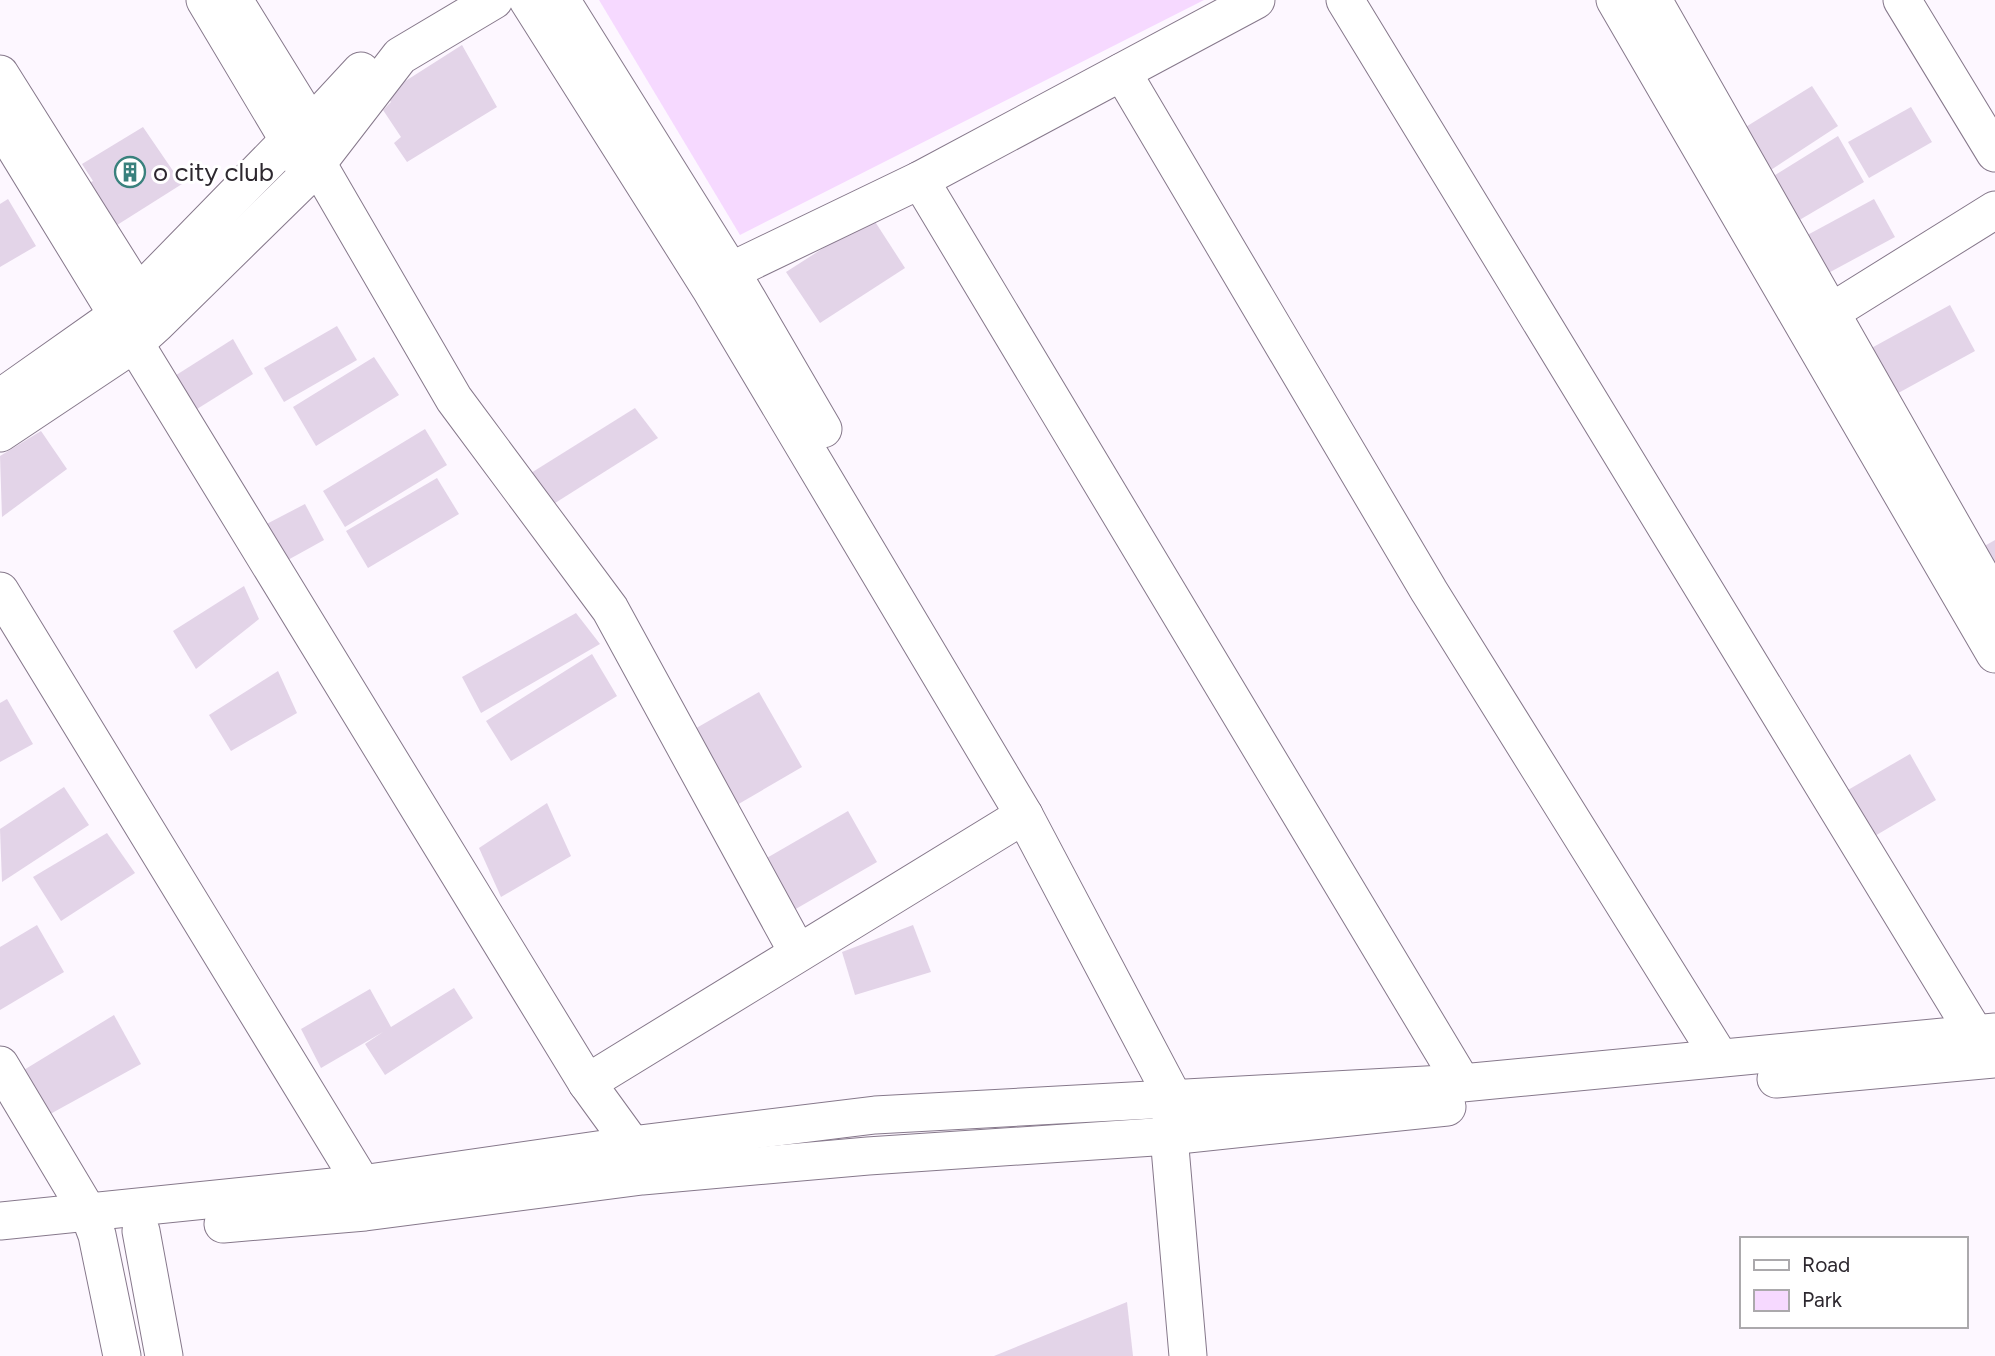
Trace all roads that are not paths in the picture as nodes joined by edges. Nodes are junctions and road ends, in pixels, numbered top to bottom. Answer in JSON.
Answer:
{"nodes":[{"id":1,"x":205,"y":0,"type":"edge"},
{"id":2,"x":234,"y":0,"type":"edge"},
{"id":3,"x":455,"y":0,"type":"edge"},
{"id":4,"x":494,"y":0,"type":"edge"},
{"id":5,"x":528,"y":0,"type":"edge"},
{"id":6,"x":561,"y":0,"type":"edge"},
{"id":7,"x":1256,"y":0,"type":"edge"},
{"id":8,"x":1345,"y":0,"type":"edge"},
{"id":9,"x":1615,"y":0,"type":"edge"},
{"id":10,"x":1653,"y":0,"type":"edge"},
{"id":11,"x":1902,"y":0,"type":"edge"},
{"id":12,"x":1930,"y":0,"type":"edge"},
{"id":13,"x":1122,"y":72,"type":"junction"},
{"id":14,"x":0,"y":74,"type":"edge"},
{"id":15,"x":1995,"y":107,"type":"edge"},
{"id":16,"x":0,"y":123,"type":"edge"},
{"id":17,"x":300,"y":132,"type":"junction"},
{"id":18,"x":1995,"y":153,"type":"edge"},
{"id":19,"x":313,"y":168,"type":"junction"},
{"id":20,"x":920,"y":180,"type":"junction"},
{"id":21,"x":1995,"y":210,"type":"edge"},
{"id":22,"x":1995,"y":240,"type":"edge"},
{"id":23,"x":731,"y":271,"type":"junction"},
{"id":24,"x":138,"y":319,"type":"junction"},
{"id":25,"x":1824,"y":331,"type":"junction"},
{"id":26,"x":0,"y":398,"type":"edge"},
{"id":27,"x":0,"y":433,"type":"edge"},
{"id":28,"x":0,"y":591,"type":"edge"},
{"id":29,"x":1995,"y":601,"type":"edge"},
{"id":30,"x":1995,"y":654,"type":"edge"},
{"id":31,"x":1024,"y":815,"type":"junction"},
{"id":32,"x":797,"y":953,"type":"junction"},
{"id":33,"x":1988,"y":1042,"type":"edge"},
{"id":34,"x":1720,"y":1058,"type":"junction"},
{"id":35,"x":0,"y":1065,"type":"edge"},
{"id":36,"x":587,"y":1083,"type":"junction"},
{"id":37,"x":1462,"y":1083,"type":"junction"},
{"id":38,"x":1186,"y":1099,"type":"junction"},
{"id":39,"x":1169,"y":1136,"type":"junction"},
{"id":40,"x":632,"y":1145,"type":"junction"},
{"id":41,"x":362,"y":1184,"type":"junction"},
{"id":42,"x":0,"y":1221,"type":"edge"},
{"id":43,"x":93,"y":1224,"type":"junction"},
{"id":44,"x":141,"y":1231,"type":"junction"},
{"id":45,"x":0,"y":1245,"type":"edge"},
{"id":46,"x":122,"y":1356,"type":"edge"},
{"id":47,"x":164,"y":1356,"type":"edge"},
{"id":48,"x":1188,"y":1356,"type":"edge"}],
"edges":[{"from":1,"to":17,"type":"street"},
{"from":2,"to":17,"type":"street"},
{"from":3,"to":17,"type":"street"},
{"from":4,"to":19,"type":"street"},
{"from":5,"to":31,"type":"street"},
{"from":6,"to":23,"type":"street"},
{"from":7,"to":13,"type":"street"},
{"from":8,"to":33,"type":"street"},
{"from":9,"to":25,"type":"street"},
{"from":10,"to":25,"type":"street"},
{"from":11,"to":18,"type":"street"},
{"from":12,"to":15,"type":"street"},
{"from":13,"to":20,"type":"street"},
{"from":13,"to":34,"type":"street"},
{"from":14,"to":24,"type":"street"},
{"from":16,"to":24,"type":"street"},
{"from":17,"to":19,"type":"street"},
{"from":17,"to":24,"type":"street"},
{"from":19,"to":24,"type":"street"},
{"from":19,"to":32,"type":"street"},
{"from":20,"to":23,"type":"street"},
{"from":20,"to":37,"type":"street"},
{"from":21,"to":25,"type":"street"},
{"from":22,"to":25,"type":"street"},
{"from":23,"to":38,"type":"street"},
{"from":24,"to":26,"type":"street"},
{"from":24,"to":27,"type":"street"},
{"from":24,"to":36,"type":"street"},
{"from":25,"to":29,"type":"street"},
{"from":25,"to":30,"type":"street"},
{"from":28,"to":41,"type":"street"},
{"from":31,"to":32,"type":"street"},
{"from":31,"to":38,"type":"street"},
{"from":32,"to":36,"type":"street"},
{"from":33,"to":34,"type":"street"},
{"from":33,"to":39,"type":"street"},
{"from":34,"to":37,"type":"street"},
{"from":35,"to":43,"type":"street"},
{"from":36,"to":40,"type":"street"},
{"from":37,"to":38,"type":"street"},
{"from":38,"to":39,"type":"street"},
{"from":38,"to":40,"type":"street"},
{"from":39,"to":44,"type":"street"},
{"from":39,"to":48,"type":"street"},
{"from":40,"to":41,"type":"street"},
{"from":41,"to":43,"type":"street"},
{"from":42,"to":43,"type":"street"},
{"from":43,"to":44,"type":"street"},
{"from":43,"to":45,"type":"street"},
{"from":43,"to":46,"type":"street"},
{"from":44,"to":47,"type":"street"}]}
